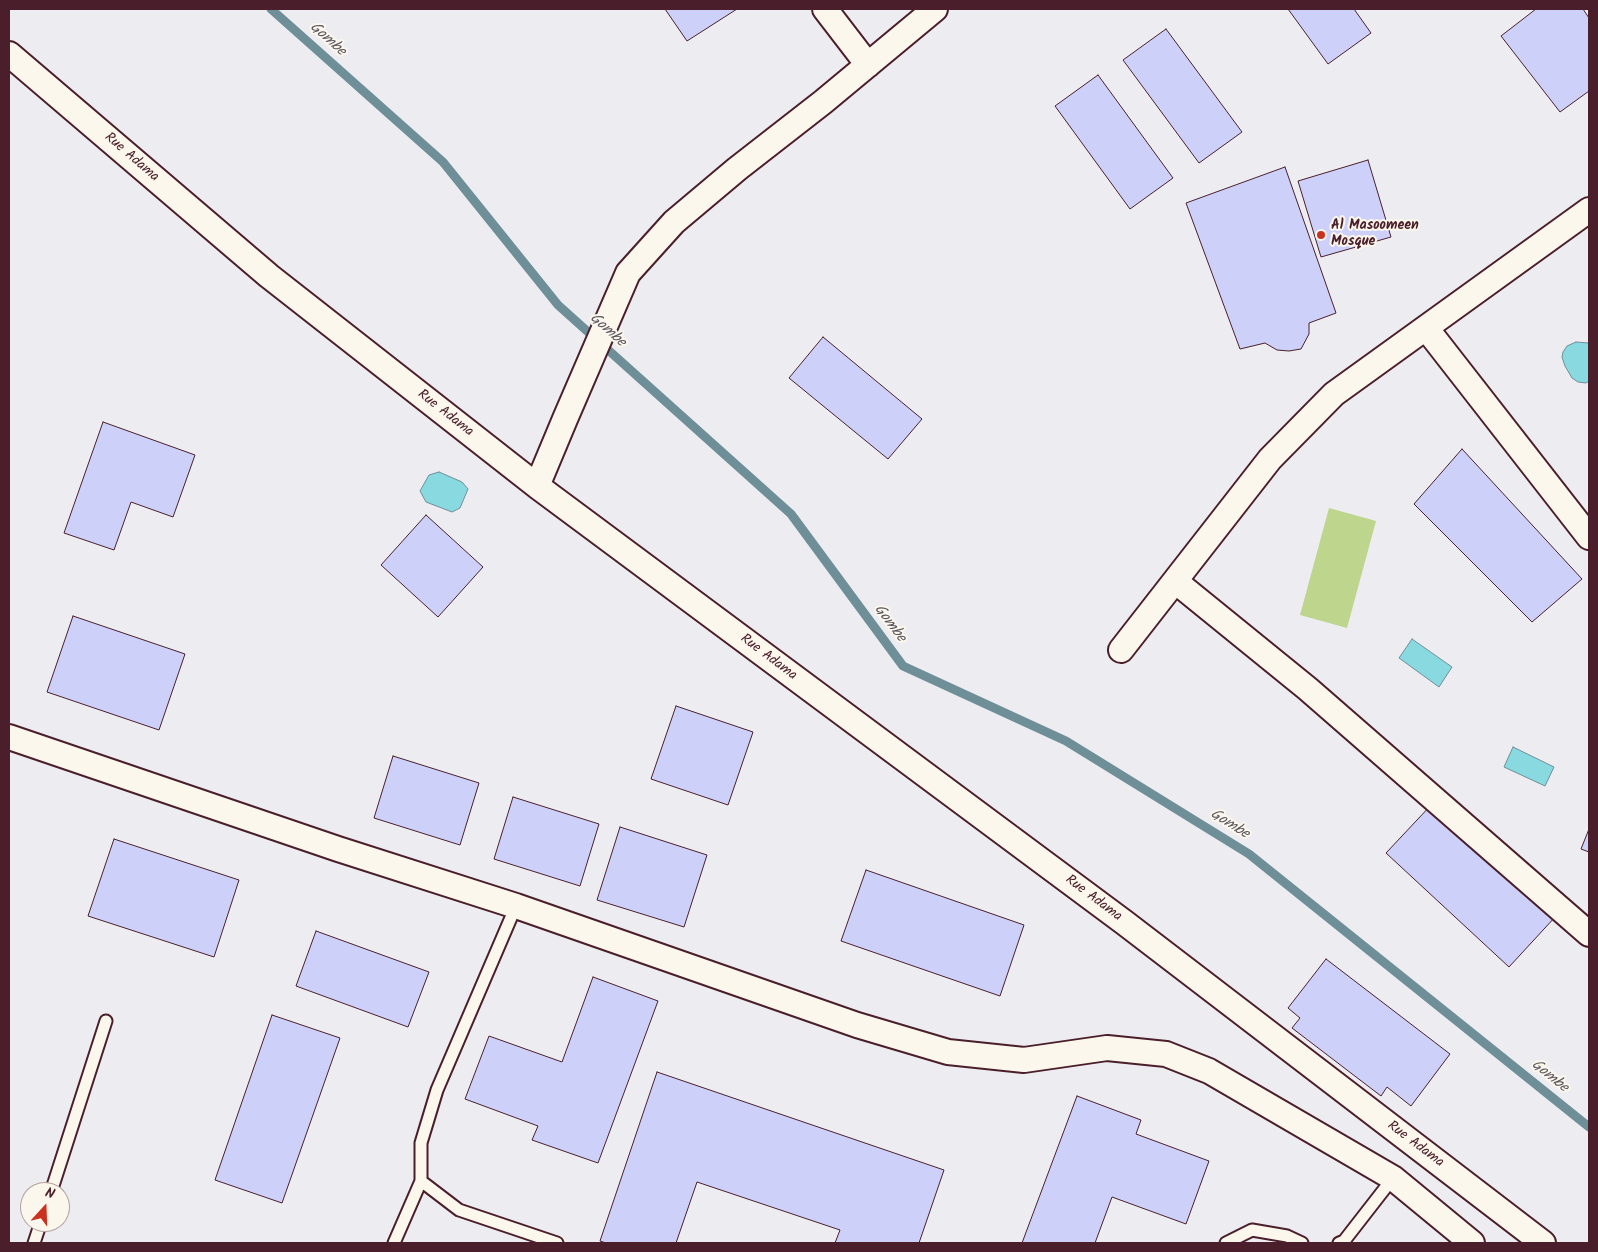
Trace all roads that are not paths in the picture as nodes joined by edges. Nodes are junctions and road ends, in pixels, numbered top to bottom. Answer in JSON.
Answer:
{"nodes":[{"id":1,"x":825,"y":9,"type":"edge"},
{"id":2,"x":934,"y":9,"type":"edge"},
{"id":3,"x":9,"y":54,"type":"edge"},
{"id":4,"x":868,"y":65,"type":"junction"},
{"id":5,"x":1589,"y":210,"type":"edge"},
{"id":6,"x":1426,"y":328,"type":"junction"},
{"id":7,"x":538,"y":486,"type":"junction"},
{"id":8,"x":1589,"y":537,"type":"edge"},
{"id":9,"x":1175,"y":580,"type":"junction"},
{"id":10,"x":1121,"y":650,"type":"dead end"},
{"id":11,"x":9,"y":737,"type":"edge"},
{"id":12,"x":516,"y":906,"type":"junction"},
{"id":13,"x":1589,"y":934,"type":"edge"},
{"id":14,"x":106,"y":1022,"type":"dead end"},
{"id":15,"x":1393,"y":1178,"type":"junction"},
{"id":16,"x":421,"y":1180,"type":"junction"},
{"id":17,"x":54,"y":1182,"type":"edge"},
{"id":18,"x":394,"y":1243,"type":"edge"},
{"id":19,"x":556,"y":1243,"type":"edge"},
{"id":20,"x":1226,"y":1243,"type":"edge"},
{"id":21,"x":1302,"y":1243,"type":"edge"},
{"id":22,"x":1339,"y":1243,"type":"edge"},
{"id":23,"x":1472,"y":1243,"type":"edge"},
{"id":24,"x":1543,"y":1243,"type":"edge"}],
"edges":[{"from":1,"to":4,"type":"street"},
{"from":2,"to":4,"type":"street"},
{"from":3,"to":7,"type":"street","name":"Rue Adama"},
{"from":4,"to":7,"type":"street"},
{"from":5,"to":6,"type":"street"},
{"from":6,"to":8,"type":"street"},
{"from":6,"to":9,"type":"street"},
{"from":7,"to":24,"type":"street","name":"Rue Adama"},
{"from":9,"to":10,"type":"street"},
{"from":9,"to":13,"type":"street"},
{"from":11,"to":12,"type":"street"},
{"from":12,"to":15,"type":"street"},
{"from":12,"to":16,"type":"lane"},
{"from":14,"to":17,"type":"lane"},
{"from":15,"to":22,"type":"lane"},
{"from":15,"to":23,"type":"street"},
{"from":16,"to":18,"type":"lane"},
{"from":16,"to":19,"type":"lane"},
{"from":20,"to":21,"type":"lane"}]}
